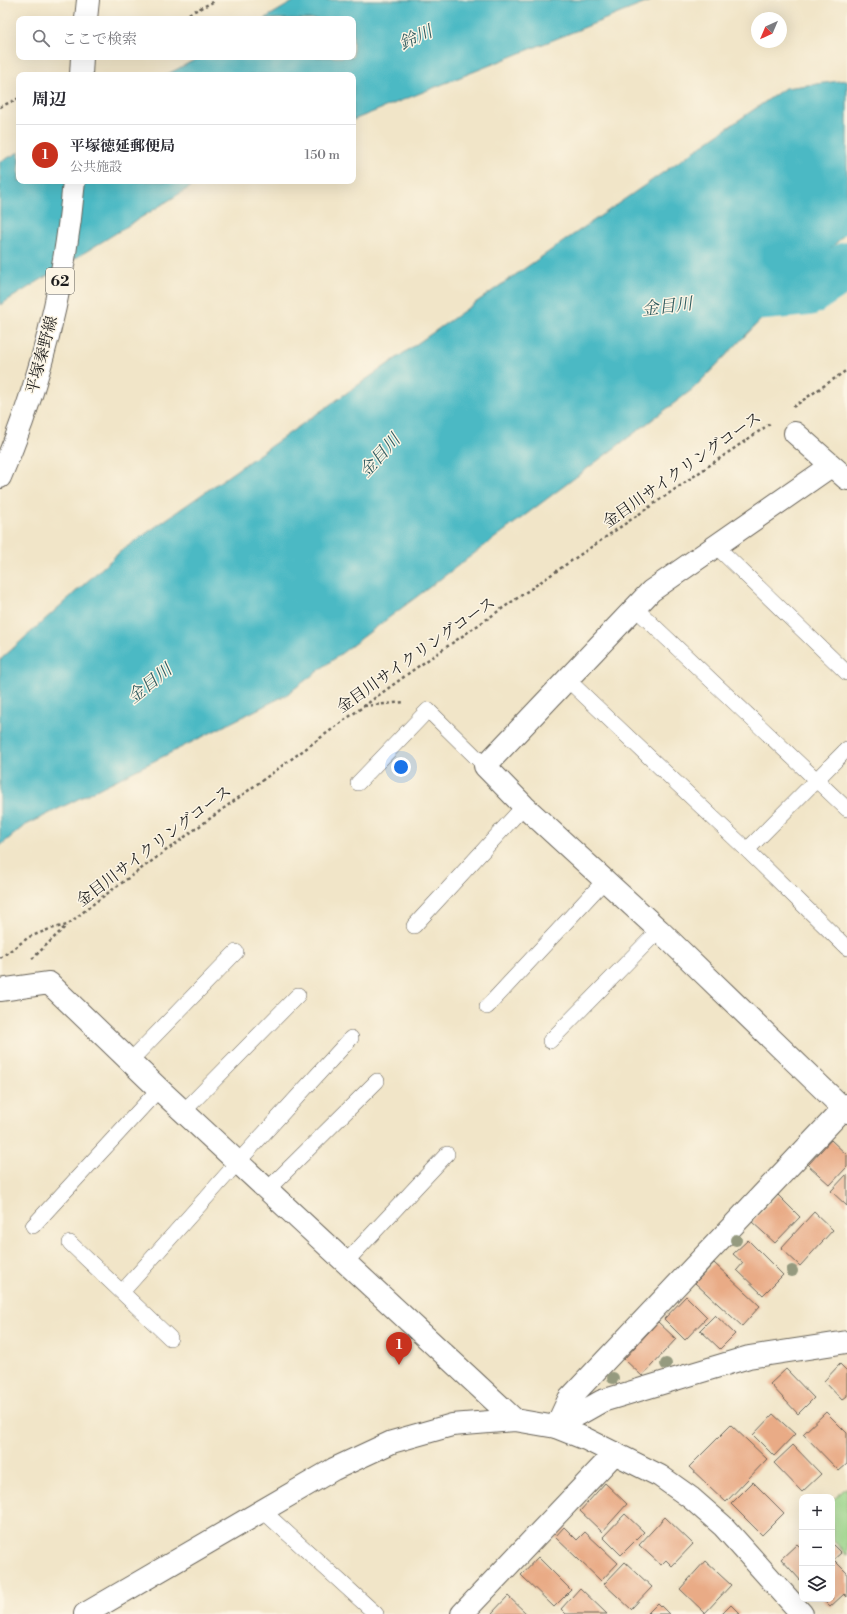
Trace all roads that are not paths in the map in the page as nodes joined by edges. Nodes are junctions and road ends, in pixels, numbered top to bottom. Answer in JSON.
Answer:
{"nodes":[{"id":1,"x":88,"y":0,"type":"edge"},
{"id":2,"x":86,"y":16,"type":"edge"},
{"id":3,"x":82,"y":60,"type":"edge"},
{"id":4,"x":81,"y":72,"type":"edge"},
{"id":5,"x":74,"y":184,"type":"edge"},
{"id":6,"x":795,"y":433,"type":"dead end"},
{"id":7,"x":839,"y":473,"type":"edge"},
{"id":8,"x":0,"y":477,"type":"edge"},
{"id":9,"x":717,"y":547,"type":"junction"},
{"id":10,"x":635,"y":608,"type":"junction"},
{"id":11,"x":847,"y":673,"type":"edge"},
{"id":12,"x":568,"y":680,"type":"junction"},
{"id":13,"x":847,"y":749,"type":"edge"},
{"id":14,"x":485,"y":766,"type":"junction"},
{"id":15,"x":817,"y":779,"type":"junction"},
{"id":16,"x":358,"y":783,"type":"dead end"},
{"id":17,"x":524,"y":806,"type":"junction"},
{"id":18,"x":847,"y":809,"type":"edge"},
{"id":19,"x":747,"y":850,"type":"junction"},
{"id":20,"x":605,"y":880,"type":"junction"},
{"id":21,"x":414,"y":926,"type":"dead end"},
{"id":22,"x":658,"y":930,"type":"junction"},
{"id":23,"x":847,"y":948,"type":"edge"},
{"id":24,"x":236,"y":952,"type":"dead end"},
{"id":25,"x":0,"y":990,"type":"edge"},
{"id":26,"x":298,"y":994,"type":"dead end"},
{"id":27,"x":487,"y":1007,"type":"dead end"},
{"id":28,"x":351,"y":1038,"type":"dead end"},
{"id":29,"x":550,"y":1041,"type":"dead end"},
{"id":30,"x":129,"y":1062,"type":"junction"},
{"id":31,"x":377,"y":1081,"type":"dead end"},
{"id":32,"x":159,"y":1090,"type":"junction"},
{"id":33,"x":846,"y":1108,"type":"edge"},
{"id":34,"x":183,"y":1112,"type":"junction"},
{"id":35,"x":447,"y":1154,"type":"dead end"},
{"id":36,"x":237,"y":1162,"type":"junction"},
{"id":37,"x":267,"y":1190,"type":"junction"},
{"id":38,"x":33,"y":1226,"type":"dead end"},
{"id":39,"x":70,"y":1243,"type":"dead end"},
{"id":40,"x":345,"y":1263,"type":"junction"},
{"id":41,"x":122,"y":1292,"type":"junction"},
{"id":42,"x":170,"y":1338,"type":"dead end"},
{"id":43,"x":847,"y":1342,"type":"edge"},
{"id":44,"x":515,"y":1420,"type":"junction"},
{"id":45,"x":556,"y":1427,"type":"junction"},
{"id":46,"x":615,"y":1454,"type":"junction"},
{"id":47,"x":262,"y":1510,"type":"junction"},
{"id":48,"x":85,"y":1614,"type":"edge"},
{"id":49,"x":376,"y":1614,"type":"edge"},
{"id":50,"x":462,"y":1614,"type":"edge"},
{"id":51,"x":802,"y":1614,"type":"edge"}],
"edges":[{"from":1,"to":2,"type":"street"},
{"from":3,"to":4,"type":"street"},
{"from":5,"to":8,"type":"street","name":"平塚秦野線","number":"62"},
{"from":6,"to":7,"type":"street"},
{"from":7,"to":9,"type":"street"},
{"from":9,"to":10,"type":"street"},
{"from":9,"to":11,"type":"lane"},
{"from":10,"to":12,"type":"street"},
{"from":10,"to":15,"type":"lane"},
{"from":12,"to":14,"type":"street"},
{"from":12,"to":19,"type":"lane"},
{"from":13,"to":15,"type":"lane"},
{"from":14,"to":16,"type":"lane"},
{"from":14,"to":17,"type":"street"},
{"from":15,"to":18,"type":"lane"},
{"from":15,"to":19,"type":"lane"},
{"from":17,"to":20,"type":"street"},
{"from":17,"to":21,"type":"lane"},
{"from":19,"to":23,"type":"lane"},
{"from":20,"to":22,"type":"street"},
{"from":20,"to":27,"type":"lane"},
{"from":22,"to":29,"type":"lane"},
{"from":22,"to":33,"type":"street"},
{"from":24,"to":30,"type":"lane"},
{"from":25,"to":30,"type":"street"},
{"from":26,"to":34,"type":"lane"},
{"from":28,"to":36,"type":"lane"},
{"from":30,"to":32,"type":"street"},
{"from":31,"to":37,"type":"lane"},
{"from":32,"to":34,"type":"street"},
{"from":32,"to":38,"type":"lane"},
{"from":33,"to":45,"type":"street"},
{"from":34,"to":36,"type":"street"},
{"from":35,"to":40,"type":"lane"},
{"from":36,"to":37,"type":"street"},
{"from":36,"to":41,"type":"lane"},
{"from":37,"to":40,"type":"street"},
{"from":39,"to":41,"type":"lane"},
{"from":40,"to":44,"type":"street"},
{"from":41,"to":42,"type":"lane"},
{"from":43,"to":45,"type":"street"},
{"from":44,"to":45,"type":"street"},
{"from":44,"to":47,"type":"street"},
{"from":45,"to":46,"type":"street"},
{"from":46,"to":50,"type":"street"},
{"from":46,"to":51,"type":"street"},
{"from":47,"to":48,"type":"street"},
{"from":47,"to":49,"type":"lane"}]}
